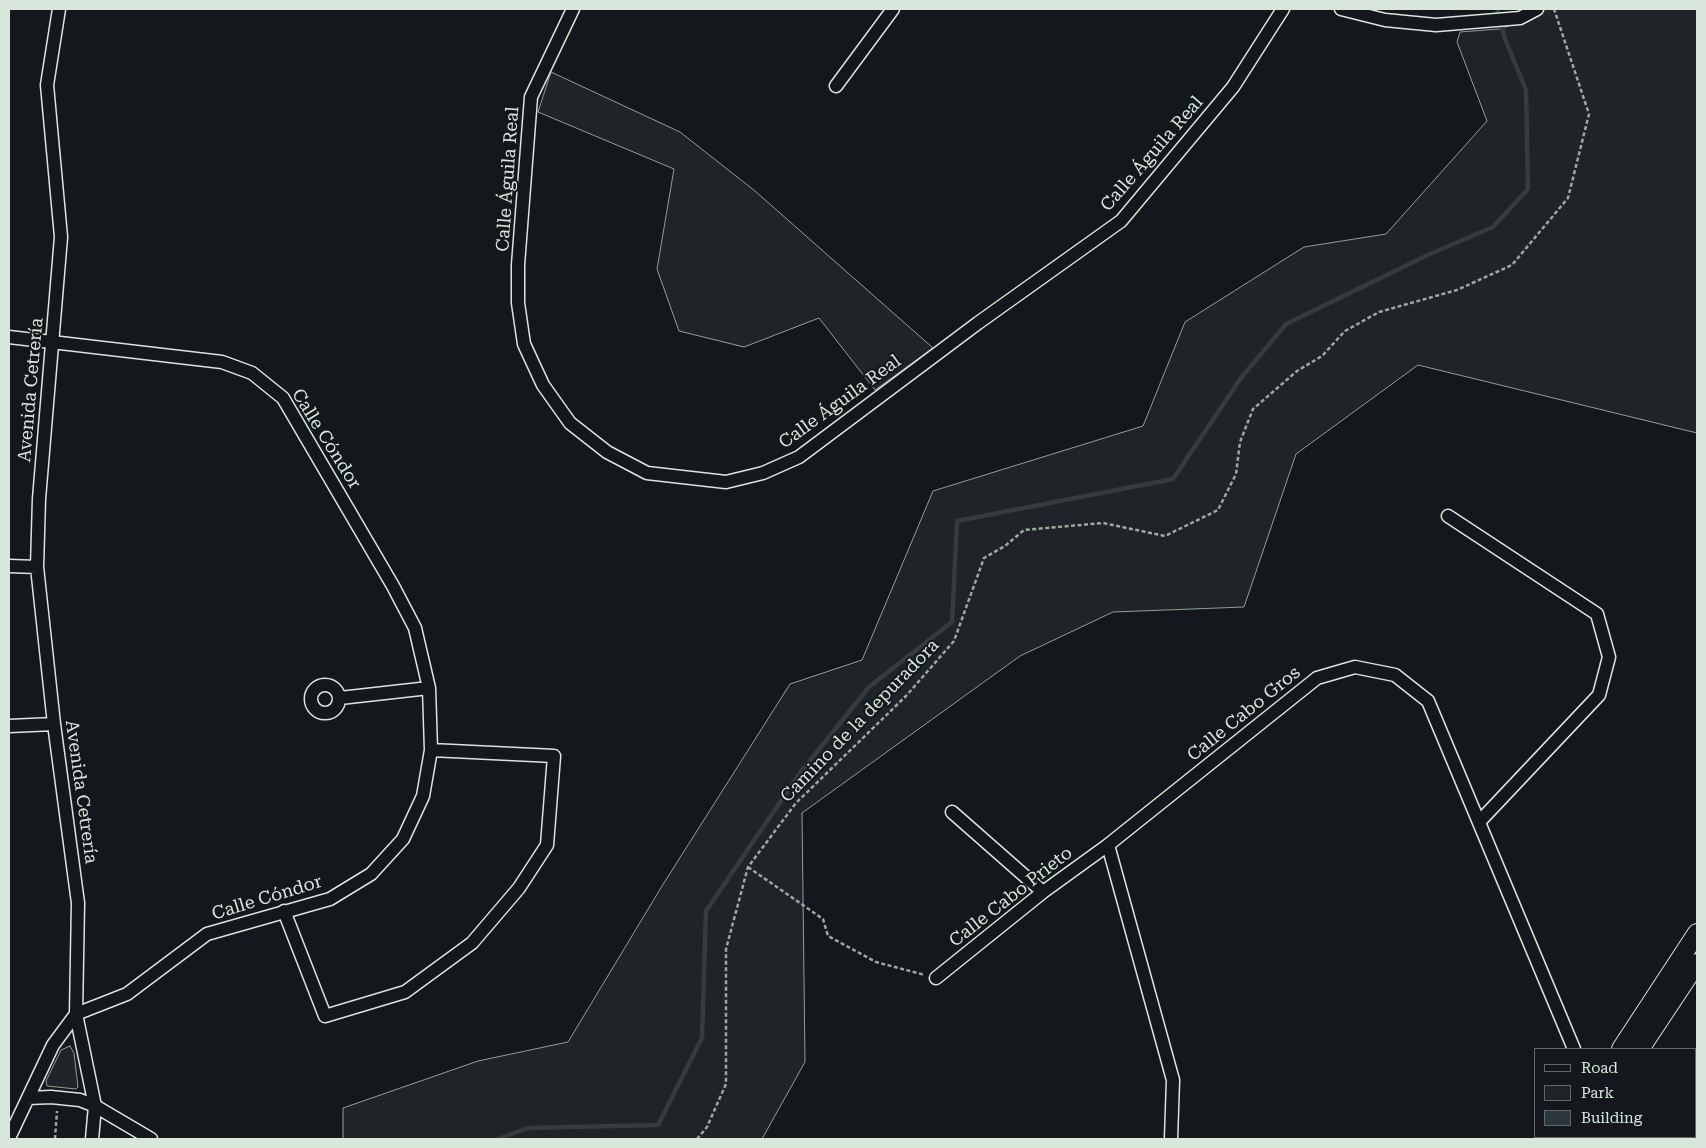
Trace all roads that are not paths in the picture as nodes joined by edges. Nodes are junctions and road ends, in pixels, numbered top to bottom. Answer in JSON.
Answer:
{"nodes":[{"id":1,"x":59,"y":9,"type":"edge"},
{"id":2,"x":573,"y":9,"type":"edge"},
{"id":3,"x":893,"y":9,"type":"edge"},
{"id":4,"x":1283,"y":9,"type":"edge"},
{"id":5,"x":1341,"y":9,"type":"edge"},
{"id":6,"x":1537,"y":9,"type":"edge"},
{"id":7,"x":836,"y":86,"type":"dead end"},
{"id":8,"x":9,"y":337,"type":"edge"},
{"id":9,"x":54,"y":343,"type":"junction"},
{"id":10,"x":1448,"y":516,"type":"dead end"},
{"id":11,"x":9,"y":566,"type":"edge"},
{"id":12,"x":37,"y":567,"type":"junction"},
{"id":13,"x":429,"y":688,"type":"junction"},
{"id":14,"x":340,"y":698,"type":"dead end"},
{"id":15,"x":54,"y":724,"type":"junction"},
{"id":16,"x":9,"y":726,"type":"edge"},
{"id":17,"x":431,"y":750,"type":"junction"},
{"id":18,"x":952,"y":812,"type":"dead end"},
{"id":19,"x":1480,"y":821,"type":"junction"},
{"id":20,"x":1108,"y":845,"type":"junction"},
{"id":21,"x":1043,"y":892,"type":"junction"},
{"id":22,"x":284,"y":911,"type":"junction"},
{"id":23,"x":1697,"y":934,"type":"edge"},
{"id":24,"x":1697,"y":963,"type":"edge"},
{"id":25,"x":936,"y":978,"type":"road end"},
{"id":26,"x":76,"y":1014,"type":"junction"},
{"id":27,"x":1574,"y":1048,"type":"edge"},
{"id":28,"x":1622,"y":1048,"type":"edge"},
{"id":29,"x":1641,"y":1048,"type":"edge"},
{"id":30,"x":28,"y":1098,"type":"junction"},
{"id":31,"x":95,"y":1106,"type":"junction"},
{"id":32,"x":9,"y":1138,"type":"edge"},
{"id":33,"x":92,"y":1139,"type":"edge"},
{"id":34,"x":151,"y":1139,"type":"edge"},
{"id":35,"x":1171,"y":1139,"type":"edge"}],
"edges":[{"from":1,"to":9,"type":"street","name":"Avenida Cetrería"},
{"from":2,"to":4,"type":"street","name":"Calle Águila Real"},
{"from":3,"to":7,"type":"street"},
{"from":5,"to":6,"type":"street"},
{"from":8,"to":9,"type":"street","name":"Calle Cóndor"},
{"from":9,"to":12,"type":"street","name":"Avenida Cetrería"},
{"from":9,"to":13,"type":"street","name":"Calle Cóndor"},
{"from":10,"to":19,"type":"street"},
{"from":11,"to":12,"type":"street"},
{"from":12,"to":15,"type":"street","name":"Avenida Cetrería"},
{"from":13,"to":14,"type":"street"},
{"from":13,"to":17,"type":"street","name":"Calle Cóndor"},
{"from":15,"to":16,"type":"street"},
{"from":15,"to":26,"type":"street","name":"Avenida Cetrería"},
{"from":17,"to":22,"type":"street","name":"Calle Cóndor"},
{"from":17,"to":22,"type":"street"},
{"from":18,"to":21,"type":"street"},
{"from":19,"to":20,"type":"street","name":"Calle Cabo Gros"},
{"from":19,"to":27,"type":"street","name":"Calle Cabo Gros"},
{"from":20,"to":21,"type":"street","name":"Calle Cabo Prieto"},
{"from":20,"to":35,"type":"street"},
{"from":21,"to":25,"type":"street","name":"Calle Cabo Prieto"},
{"from":22,"to":26,"type":"street","name":"Calle Cóndor"},
{"from":23,"to":28,"type":"street"},
{"from":24,"to":29,"type":"street"},
{"from":26,"to":30,"type":"street"},
{"from":26,"to":31,"type":"street","name":"Avenida Cetrería"},
{"from":30,"to":31,"type":"street"},
{"from":30,"to":32,"type":"street"},
{"from":31,"to":33,"type":"street","name":"Avenida Cetrería"},
{"from":31,"to":34,"type":"street"}]}
